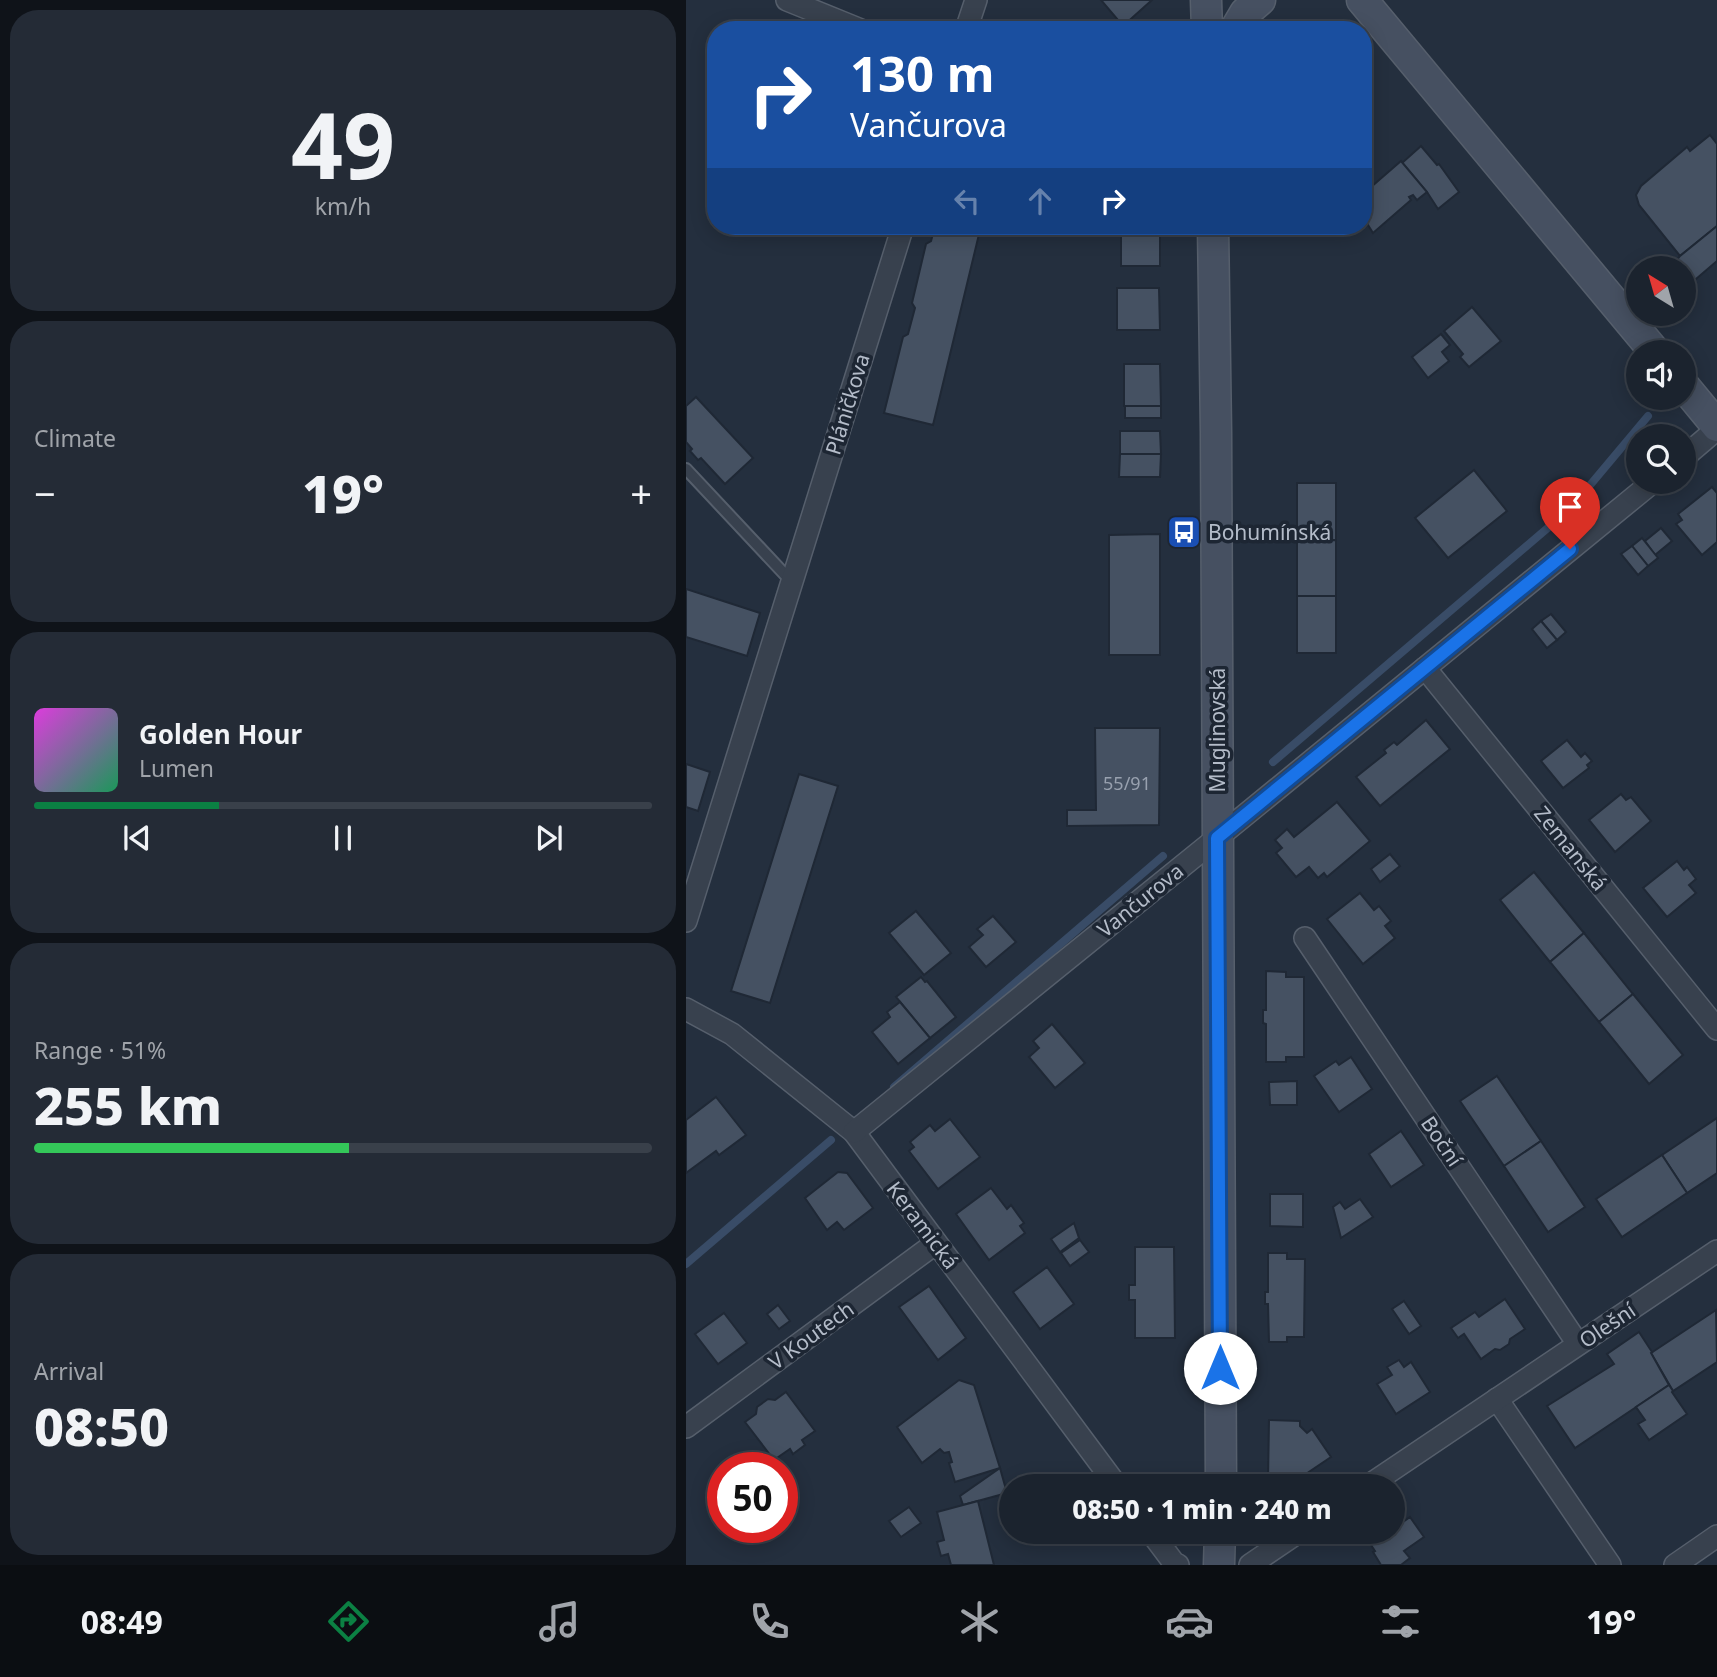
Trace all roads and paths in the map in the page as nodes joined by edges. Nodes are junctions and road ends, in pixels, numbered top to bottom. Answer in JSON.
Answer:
{"nodes":[{"id":1,"x":787,"y":0,"type":"edge"},
{"id":2,"x":976,"y":0,"type":"edge"},
{"id":3,"x":1260,"y":0,"type":"edge"},
{"id":4,"x":1362,"y":0,"type":"edge"},
{"id":5,"x":839,"y":21,"type":"edge"},
{"id":6,"x":969,"y":21,"type":"edge"},
{"id":7,"x":1240,"y":21,"type":"edge"},
{"id":8,"x":900,"y":235,"type":"edge"},
{"id":9,"x":1213,"y":235,"type":"edge"},
{"id":10,"x":1645,"y":340,"type":"edge"},
{"id":11,"x":1696,"y":401,"type":"edge"},
{"id":12,"x":1717,"y":428,"type":"edge"},
{"id":13,"x":1696,"y":446,"type":"edge"},
{"id":14,"x":686,"y":469,"type":"edge"},
{"id":15,"x":1638,"y":494,"type":"edge"},
{"id":16,"x":791,"y":581,"type":"junction"},
{"id":17,"x":1425,"y":668,"type":"junction"},
{"id":18,"x":1217,"y":838,"type":"junction"},
{"id":19,"x":686,"y":921,"type":"edge"},
{"id":20,"x":1305,"y":939,"type":"dead end"},
{"id":21,"x":686,"y":1009,"type":"edge"},
{"id":22,"x":1717,"y":1029,"type":"edge"},
{"id":23,"x":854,"y":1132,"type":"junction"},
{"id":24,"x":936,"y":1243,"type":"junction"},
{"id":25,"x":1717,"y":1251,"type":"edge"},
{"id":26,"x":1578,"y":1344,"type":"junction"},
{"id":27,"x":1497,"y":1399,"type":"junction"},
{"id":28,"x":686,"y":1427,"type":"edge"},
{"id":29,"x":1108,"y":1474,"type":"edge"},
{"id":30,"x":1220,"y":1474,"type":"edge"},
{"id":31,"x":1386,"y":1474,"type":"edge"},
{"id":32,"x":1717,"y":1536,"type":"edge"},
{"id":33,"x":1160,"y":1544,"type":"edge"},
{"id":34,"x":1220,"y":1544,"type":"edge"},
{"id":35,"x":1281,"y":1544,"type":"edge"},
{"id":36,"x":1178,"y":1565,"type":"edge"},
{"id":37,"x":1219,"y":1565,"type":"edge"},
{"id":38,"x":1250,"y":1565,"type":"edge"},
{"id":39,"x":1610,"y":1565,"type":"edge"},
{"id":40,"x":1675,"y":1565,"type":"edge"}],
"edges":[{"from":1,"to":5,"type":"street"},
{"from":2,"to":6,"type":"street"},
{"from":3,"to":7,"type":"main road"},
{"from":4,"to":10,"type":"main road"},
{"from":8,"to":16,"type":"street","name":"Pláničkova"},
{"from":9,"to":18,"type":"main road","name":"Muglinovská"},
{"from":11,"to":12,"type":"main road"},
{"from":12,"to":13,"type":"street"},
{"from":14,"to":16,"type":"lane"},
{"from":15,"to":17,"type":"street","name":"Vančurova"},
{"from":16,"to":19,"type":"street","name":"Pláničkova"},
{"from":17,"to":18,"type":"street","name":"Vančurova"},
{"from":17,"to":22,"type":"street","name":"Zemanská"},
{"from":18,"to":23,"type":"street","name":"Vančurova"},
{"from":18,"to":30,"type":"main road","name":"Muglinovská"},
{"from":20,"to":26,"type":"street","name":"Boční"},
{"from":21,"to":23,"type":"street","name":"Keramická"},
{"from":23,"to":24,"type":"street","name":"Keramická"},
{"from":24,"to":28,"type":"street","name":"V Koutech"},
{"from":24,"to":29,"type":"street","name":"Keramická"},
{"from":25,"to":26,"type":"street","name":"Olešní"},
{"from":26,"to":27,"type":"street","name":"Olešní"},
{"from":27,"to":31,"type":"street","name":"Olešní"},
{"from":27,"to":39,"type":"street"},
{"from":32,"to":40,"type":"street"},
{"from":33,"to":36,"type":"street"},
{"from":34,"to":37,"type":"main road"},
{"from":35,"to":38,"type":"street"}]}
